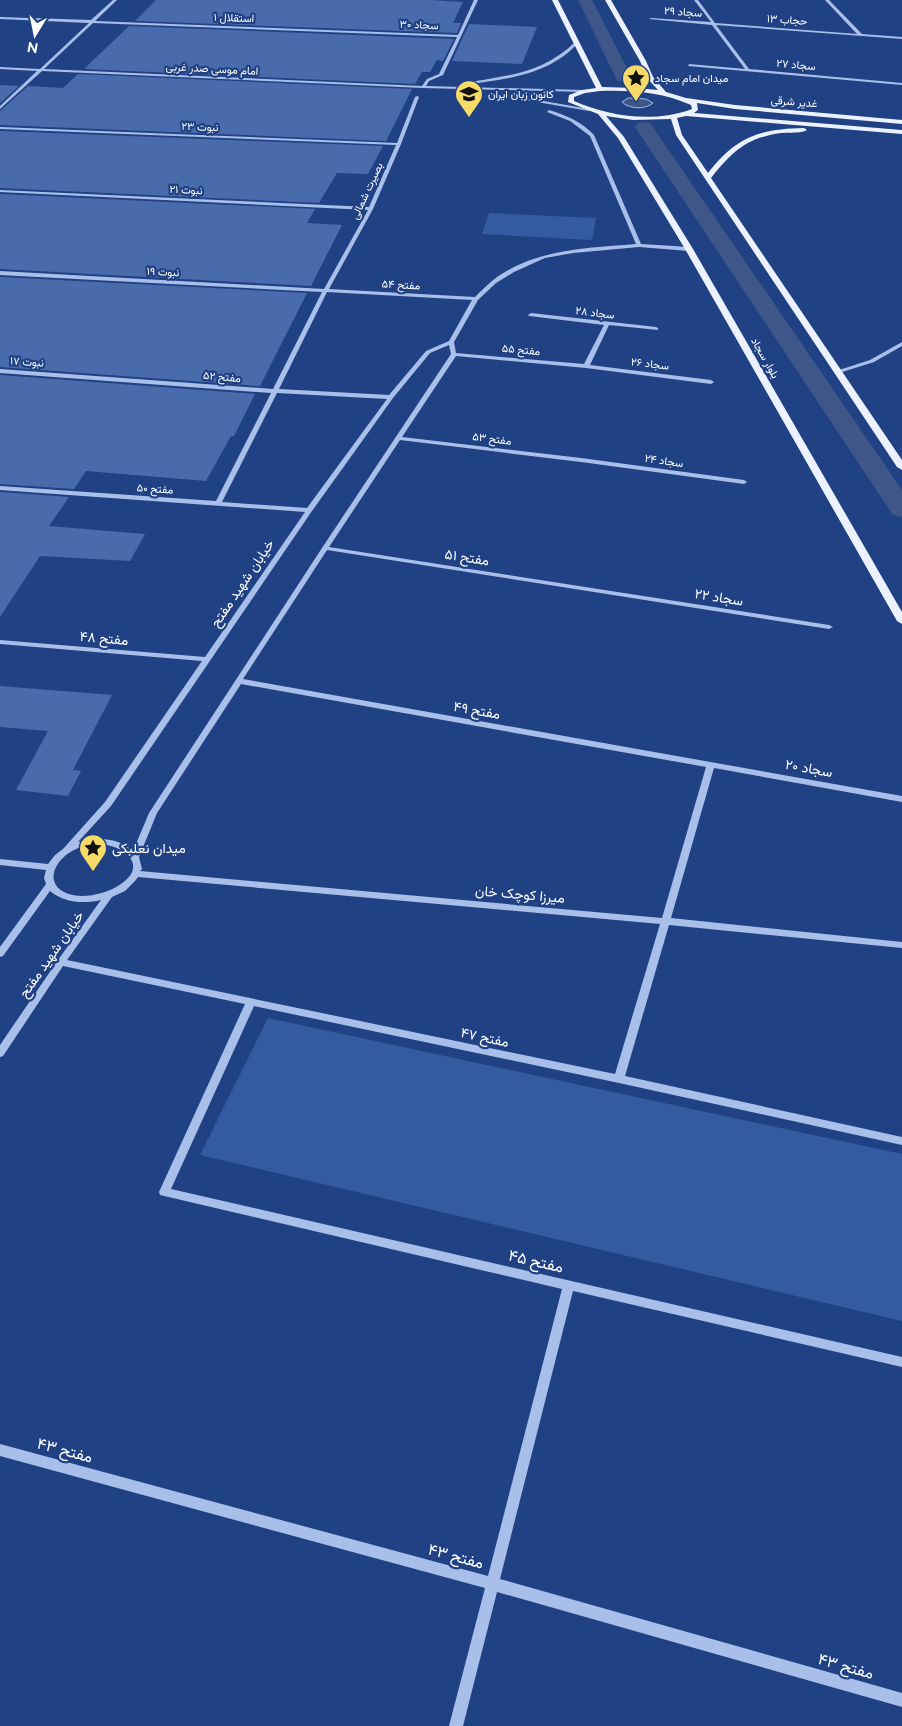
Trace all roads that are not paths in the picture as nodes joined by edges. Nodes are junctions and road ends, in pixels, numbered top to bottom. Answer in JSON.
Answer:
{"nodes":[{"id":1,"x":115,"y":0,"type":"edge"},
{"id":2,"x":476,"y":0,"type":"edge"},
{"id":3,"x":555,"y":0,"type":"edge"},
{"id":4,"x":608,"y":0,"type":"edge"},
{"id":5,"x":696,"y":0,"type":"edge"},
{"id":6,"x":827,"y":0,"type":"edge"},
{"id":7,"x":0,"y":18,"type":"edge"},
{"id":8,"x":651,"y":19,"type":"dead end"},
{"id":9,"x":91,"y":22,"type":"junction"},
{"id":10,"x":712,"y":23,"type":"junction"},
{"id":11,"x":376,"y":32,"type":"joint"},
{"id":12,"x":861,"y":34,"type":"junction"},
{"id":13,"x":460,"y":36,"type":"junction"},
{"id":14,"x":902,"y":38,"type":"edge"},
{"id":15,"x":576,"y":44,"type":"junction"},
{"id":16,"x":689,"y":64,"type":"dead end"},
{"id":17,"x":0,"y":68,"type":"edge"},
{"id":18,"x":747,"y":69,"type":"junction"},
{"id":19,"x":40,"y":70,"type":"junction"},
{"id":20,"x":902,"y":84,"type":"edge"},
{"id":21,"x":423,"y":87,"type":"junction"},
{"id":22,"x":430,"y":87,"type":"junction"},
{"id":23,"x":600,"y":89,"type":"junction"},
{"id":24,"x":584,"y":92,"type":"junction"},
{"id":25,"x":664,"y":93,"type":"junction"},
{"id":26,"x":417,"y":97,"type":"dead end"},
{"id":27,"x":685,"y":100,"type":"junction"},
{"id":28,"x":0,"y":108,"type":"edge"},
{"id":29,"x":589,"y":110,"type":"junction"},
{"id":30,"x":548,"y":111,"type":"dead end"},
{"id":31,"x":600,"y":113,"type":"junction"},
{"id":32,"x":687,"y":114,"type":"junction"},
{"id":33,"x":673,"y":116,"type":"junction"},
{"id":34,"x":902,"y":122,"type":"edge"},
{"id":35,"x":0,"y":128,"type":"edge"},
{"id":36,"x":868,"y":129,"type":"junction"},
{"id":37,"x":902,"y":132,"type":"edge"},
{"id":38,"x":399,"y":144,"type":"junction"},
{"id":39,"x":708,"y":177,"type":"junction"},
{"id":40,"x":0,"y":192,"type":"edge"},
{"id":41,"x":371,"y":209,"type":"junction"},
{"id":42,"x":639,"y":245,"type":"junction"},
{"id":43,"x":689,"y":249,"type":"junction"},
{"id":44,"x":0,"y":273,"type":"edge"},
{"id":45,"x":326,"y":290,"type":"junction"},
{"id":46,"x":476,"y":299,"type":"junction"},
{"id":47,"x":531,"y":315,"type":"dead end"},
{"id":48,"x":607,"y":324,"type":"junction"},
{"id":49,"x":656,"y":329,"type":"dead end"},
{"id":50,"x":451,"y":342,"type":"junction"},
{"id":51,"x":902,"y":344,"type":"edge"},
{"id":52,"x":454,"y":354,"type":"junction"},
{"id":53,"x":586,"y":366,"type":"junction"},
{"id":54,"x":0,"y":371,"type":"edge"},
{"id":55,"x":839,"y":371,"type":"junction"},
{"id":56,"x":52,"y":374,"type":"joint"},
{"id":57,"x":711,"y":382,"type":"dead end"},
{"id":58,"x":273,"y":391,"type":"junction"},
{"id":59,"x":391,"y":397,"type":"junction"},
{"id":60,"x":399,"y":438,"type":"junction"},
{"id":61,"x":582,"y":460,"type":"joint"},
{"id":62,"x":902,"y":467,"type":"edge"},
{"id":63,"x":744,"y":482,"type":"dead end"},
{"id":64,"x":0,"y":488,"type":"edge"},
{"id":65,"x":218,"y":503,"type":"junction"},
{"id":66,"x":309,"y":510,"type":"junction"},
{"id":67,"x":325,"y":548,"type":"junction"},
{"id":68,"x":605,"y":592,"type":"joint"},
{"id":69,"x":902,"y":621,"type":"edge"},
{"id":70,"x":829,"y":627,"type":"dead end"},
{"id":71,"x":0,"y":642,"type":"edge"},
{"id":72,"x":207,"y":659,"type":"junction"},
{"id":73,"x":239,"y":680,"type":"junction"},
{"id":74,"x":710,"y":765,"type":"junction"},
{"id":75,"x":902,"y":799,"type":"edge"},
{"id":76,"x":66,"y":850,"type":"junction"},
{"id":77,"x":135,"y":856,"type":"junction"},
{"id":78,"x":0,"y":862,"type":"edge"},
{"id":79,"x":50,"y":866,"type":"junction"},
{"id":80,"x":136,"y":874,"type":"junction"},
{"id":81,"x":50,"y":885,"type":"junction"},
{"id":82,"x":108,"y":897,"type":"junction"},
{"id":83,"x":665,"y":921,"type":"junction"},
{"id":84,"x":902,"y":945,"type":"edge"},
{"id":85,"x":0,"y":954,"type":"edge"},
{"id":86,"x":61,"y":962,"type":"junction"},
{"id":87,"x":251,"y":1002,"type":"junction"},
{"id":88,"x":0,"y":1053,"type":"edge"},
{"id":89,"x":619,"y":1079,"type":"junction"},
{"id":90,"x":902,"y":1141,"type":"edge"},
{"id":91,"x":164,"y":1192,"type":"joint"},
{"id":92,"x":569,"y":1286,"type":"junction"},
{"id":93,"x":902,"y":1362,"type":"edge"},
{"id":94,"x":0,"y":1450,"type":"edge"},
{"id":95,"x":493,"y":1584,"type":"junction"},
{"id":96,"x":902,"y":1700,"type":"edge"},
{"id":97,"x":456,"y":1726,"type":"edge"}],
"edges":[{"from":1,"to":9,"type":"street"},
{"from":2,"to":13,"type":"street"},
{"from":3,"to":15,"type":"main road"},
{"from":4,"to":25,"type":"main road"},
{"from":5,"to":10,"type":"street"},
{"from":6,"to":12,"type":"street"},
{"from":7,"to":9,"type":"street","name":"استقلال ۱"},
{"from":8,"to":10,"type":"street","name":"سجاد ۲۹"},
{"from":9,"to":11,"type":"street","name":"استقلال ۱"},
{"from":9,"to":19,"type":"street"},
{"from":10,"to":12,"type":"street","name":"حجاب ۱۳"},
{"from":10,"to":18,"type":"street"},
{"from":11,"to":13,"type":"street","name":"سجاد ۳۰"},
{"from":12,"to":14,"type":"street","name":"حجاب ۱۳"},
{"from":13,"to":21,"type":"street"},
{"from":15,"to":22,"type":"street"},
{"from":15,"to":23,"type":"main road"},
{"from":16,"to":18,"type":"street","name":"سجاد ۲۷"},
{"from":17,"to":19,"type":"street","name":"امام موسی صدر غربی"},
{"from":18,"to":20,"type":"street","name":"سجاد ۲۷"},
{"from":19,"to":21,"type":"street","name":"امام موسی صدر غربی"},
{"from":19,"to":28,"type":"street"},
{"from":21,"to":22,"type":"street"},
{"from":21,"to":29,"type":"street","name":"امام موسی صدر غربی"},
{"from":22,"to":24,"type":"street"},
{"from":23,"to":24,"type":"main road","name":"غدیر شرقی"},
{"from":23,"to":25,"type":"main road","name":"غدیر شرقی"},
{"from":24,"to":29,"type":"main road"},
{"from":25,"to":27,"type":"main road","name":"غدیر شرقی"},
{"from":26,"to":38,"type":"street","name":"بصیرت شمالی"},
{"from":27,"to":32,"type":"main road"},
{"from":27,"to":34,"type":"main road","name":"غدیر شرقی"},
{"from":29,"to":31,"type":"main road","name":"غدیر شرقی"},
{"from":30,"to":42,"type":"street"},
{"from":31,"to":33,"type":"main road","name":"غدیر شرقی"},
{"from":31,"to":43,"type":"main road","name":"بلوار سجاد"},
{"from":32,"to":33,"type":"main road","name":"غدیر شرقی"},
{"from":32,"to":36,"type":"main road","name":"غدیر شرقی"},
{"from":33,"to":39,"type":"main road"},
{"from":35,"to":38,"type":"street","name":"نبوت ۲۳"},
{"from":36,"to":37,"type":"main road","name":"غدیر شرقی"},
{"from":36,"to":39,"type":"main road"},
{"from":38,"to":41,"type":"street","name":"بصیرت شمالی"},
{"from":39,"to":55,"type":"main road"},
{"from":40,"to":41,"type":"street","name":"نبوت ۲۱"},
{"from":41,"to":45,"type":"street","name":"بصیرت شمالی"},
{"from":42,"to":43,"type":"street"},
{"from":42,"to":46,"type":"street"},
{"from":43,"to":69,"type":"main road","name":"بلوار سجاد"},
{"from":44,"to":45,"type":"street","name":"نبوت ۱۹"},
{"from":45,"to":46,"type":"street","name":"مفتح ۵۴"},
{"from":45,"to":58,"type":"street","name":"بصیرت شمالی"},
{"from":46,"to":50,"type":"street"},
{"from":47,"to":48,"type":"street","name":"سجاد ۲۸"},
{"from":48,"to":49,"type":"street","name":"سجاد ۲۸"},
{"from":48,"to":53,"type":"street"},
{"from":50,"to":52,"type":"street"},
{"from":50,"to":59,"type":"street","name":"خیابان شهید مفتح"},
{"from":51,"to":55,"type":"street"},
{"from":52,"to":53,"type":"street","name":"مفتح ۵۵"},
{"from":52,"to":60,"type":"street"},
{"from":53,"to":57,"type":"street","name":"سجاد ۲۶"},
{"from":54,"to":56,"type":"street","name":"نبوت ۱۷"},
{"from":55,"to":62,"type":"main road"},
{"from":56,"to":58,"type":"street","name":"مفتح ۵۲"},
{"from":58,"to":59,"type":"street","name":"مفتح ۵۲"},
{"from":58,"to":65,"type":"street","name":"بصیرت شمالی"},
{"from":59,"to":66,"type":"street","name":"خیابان شهید مفتح"},
{"from":60,"to":61,"type":"street","name":"مفتح ۵۳"},
{"from":60,"to":67,"type":"street"},
{"from":61,"to":63,"type":"street","name":"سجاد ۲۴"},
{"from":64,"to":65,"type":"street","name":"مفتح ۵۰"},
{"from":65,"to":66,"type":"street","name":"مفتح ۵۰"},
{"from":66,"to":72,"type":"street","name":"خیابان شهید مفتح"},
{"from":67,"to":68,"type":"street","name":"مفتح ۵۱"},
{"from":67,"to":73,"type":"street"},
{"from":68,"to":70,"type":"street","name":"سجاد ۲۲"},
{"from":71,"to":72,"type":"street","name":"مفتح ۴۸"},
{"from":72,"to":76,"type":"street","name":"خیابان شهید مفتح"},
{"from":73,"to":74,"type":"street","name":"مفتح ۴۹"},
{"from":73,"to":77,"type":"street"},
{"from":74,"to":75,"type":"street","name":"سجاد ۲۰"},
{"from":74,"to":83,"type":"street"},
{"from":76,"to":77,"type":"street"},
{"from":76,"to":79,"type":"street"},
{"from":77,"to":80,"type":"street"},
{"from":78,"to":79,"type":"street"},
{"from":79,"to":81,"type":"street"},
{"from":80,"to":82,"type":"street"},
{"from":80,"to":83,"type":"street","name":"میرزا کوچک خان"},
{"from":81,"to":82,"type":"street"},
{"from":81,"to":85,"type":"street"},
{"from":82,"to":86,"type":"street","name":"خیابان شهید مفتح"},
{"from":83,"to":84,"type":"street","name":"میرزا کوچک خان"},
{"from":83,"to":89,"type":"street"},
{"from":86,"to":87,"type":"street","name":"مفتح ۴۷"},
{"from":86,"to":88,"type":"street","name":"خیابان شهید مفتح"},
{"from":87,"to":89,"type":"street","name":"مفتح ۴۷"},
{"from":87,"to":91,"type":"street"},
{"from":89,"to":90,"type":"street","name":"مفتح ۴۷"},
{"from":91,"to":92,"type":"street","name":"مفتح ۴۵"},
{"from":92,"to":93,"type":"street","name":"مفتح ۴۵"},
{"from":92,"to":95,"type":"street"},
{"from":94,"to":95,"type":"street","name":"مفتح ۴۳"},
{"from":95,"to":96,"type":"street","name":"مفتح ۴۳"},
{"from":95,"to":97,"type":"street"}]}
